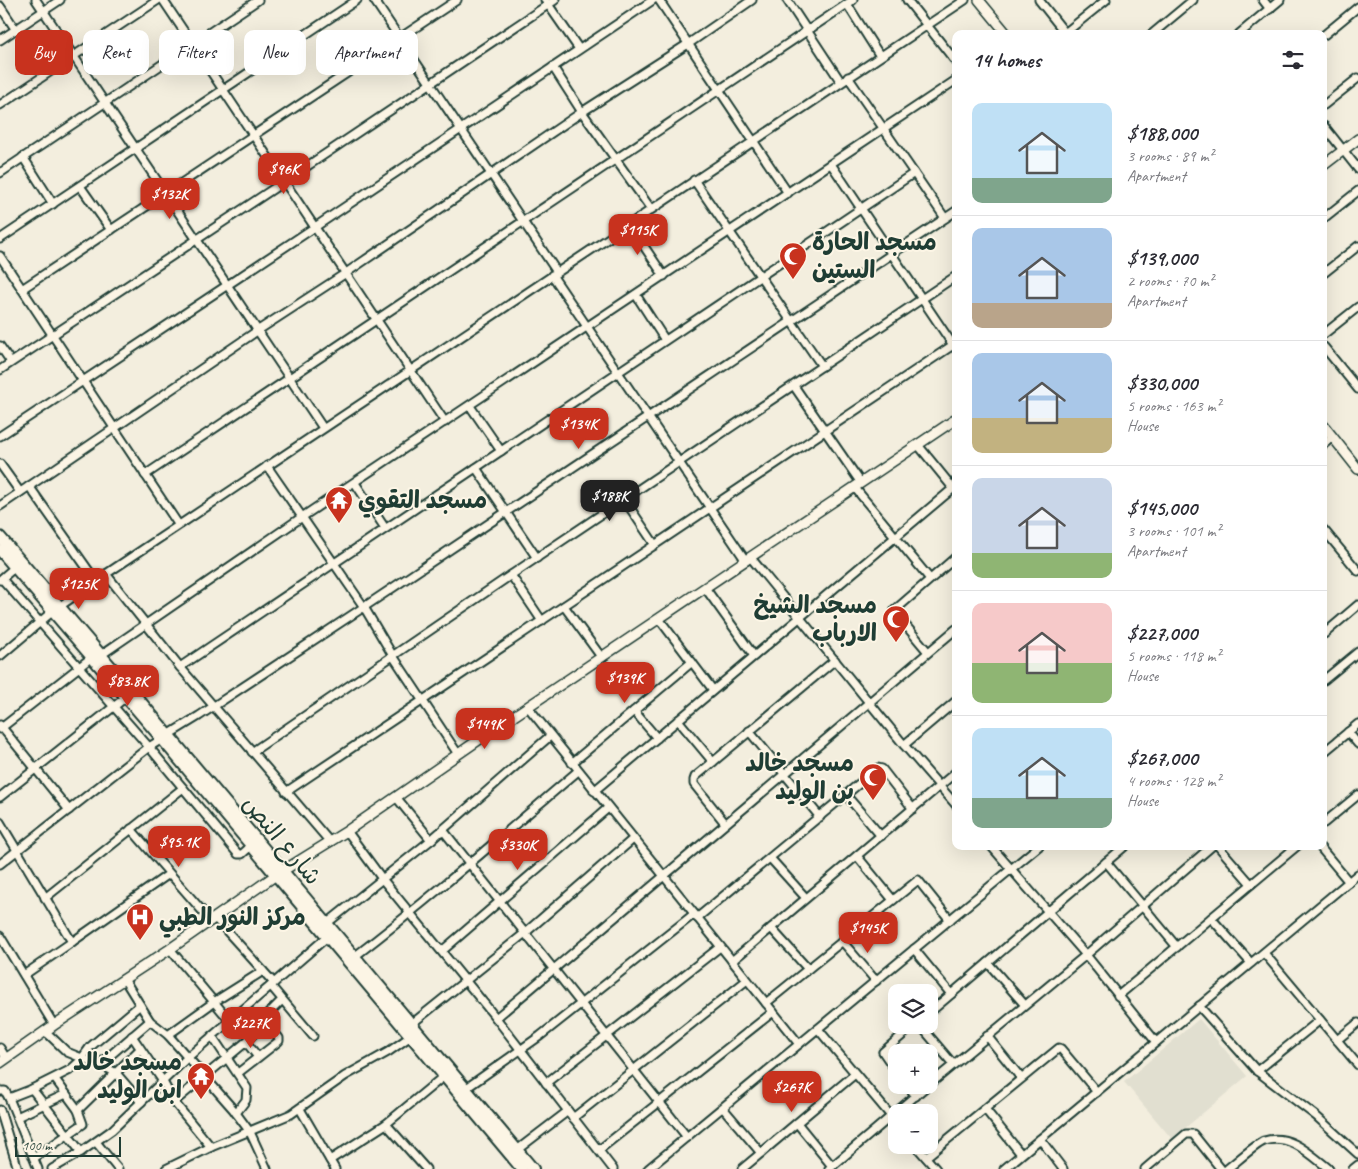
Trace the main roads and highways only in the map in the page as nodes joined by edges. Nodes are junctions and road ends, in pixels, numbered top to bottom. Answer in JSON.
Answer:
{"nodes":[{"id":1,"x":0,"y":538,"type":"edge"},
{"id":2,"x":0,"y":550,"type":"edge"},
{"id":3,"x":56,"y":608,"type":"junction"},
{"id":4,"x":96,"y":656,"type":"junction"},
{"id":5,"x":165,"y":737,"type":"junction"},
{"id":6,"x":279,"y":873,"type":"junction"},
{"id":7,"x":409,"y":1030,"type":"junction"},
{"id":8,"x":474,"y":1105,"type":"junction"},
{"id":9,"x":522,"y":1169,"type":"edge"},
{"id":10,"x":533,"y":1169,"type":"edge"}],
"edges":[{"from":1,"to":3,"type":"main road","name":"شارع النص"},
{"from":2,"to":3,"type":"main road","name":"شارع النص"},
{"from":3,"to":4,"type":"main road","name":"شارع النص"},
{"from":4,"to":5,"type":"main road","name":"شارع النص"},
{"from":4,"to":5,"type":"main road","name":"شارع النص"},
{"from":5,"to":6,"type":"main road","name":"شارع النص"},
{"from":5,"to":6,"type":"main road","name":"شارع النص"},
{"from":6,"to":7,"type":"main road","name":"شارع النص"},
{"from":6,"to":7,"type":"main road","name":"شارع النص"},
{"from":7,"to":8,"type":"main road","name":"شارع النص"},
{"from":7,"to":8,"type":"main road","name":"شارع النص"},
{"from":8,"to":9,"type":"main road","name":"شارع النص"},
{"from":8,"to":10,"type":"main road","name":"شارع النص"}]}
